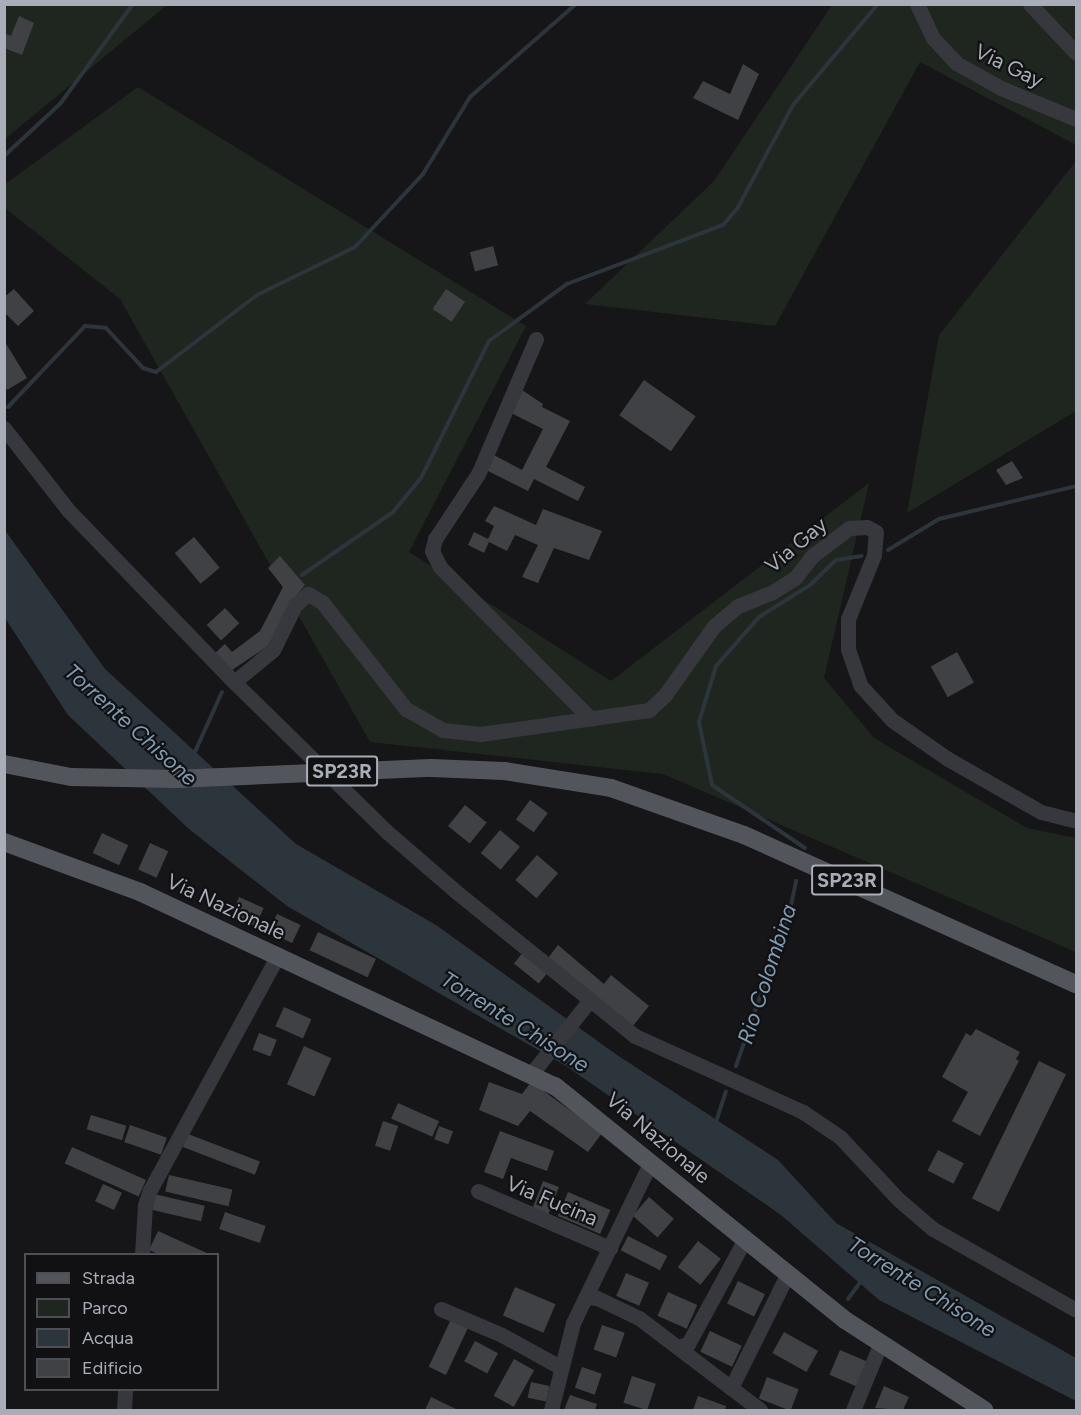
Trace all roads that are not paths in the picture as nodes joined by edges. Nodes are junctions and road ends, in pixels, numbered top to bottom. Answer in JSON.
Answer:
{"nodes":[{"id":1,"x":917,"y":4,"type":"edge"},
{"id":2,"x":1030,"y":4,"type":"edge"},
{"id":3,"x":1077,"y":53,"type":"edge"},
{"id":4,"x":1077,"y":119,"type":"edge"},
{"id":5,"x":536,"y":339,"type":"dead end"},
{"id":6,"x":4,"y":428,"type":"edge"},
{"id":7,"x":234,"y":682,"type":"junction"},
{"id":8,"x":591,"y":719,"type":"junction"},
{"id":9,"x":4,"y":764,"type":"edge"},
{"id":10,"x":28,"y":770,"type":"junction"},
{"id":11,"x":4,"y":772,"type":"edge"},
{"id":12,"x":1077,"y":821,"type":"edge"},
{"id":13,"x":4,"y":842,"type":"edge"},
{"id":14,"x":278,"y":956,"type":"junction"},
{"id":15,"x":1077,"y":984,"type":"edge"},
{"id":16,"x":589,"y":1001,"type":"junction"},
{"id":17,"x":532,"y":1073,"type":"junction"},
{"id":18,"x":651,"y":1161,"type":"junction"},
{"id":19,"x":478,"y":1191,"type":"dead end"},
{"id":20,"x":745,"y":1239,"type":"junction"},
{"id":21,"x":610,"y":1248,"type":"junction"},
{"id":22,"x":142,"y":1253,"type":"edge"},
{"id":23,"x":787,"y":1275,"type":"junction"},
{"id":24,"x":586,"y":1297,"type":"junction"},
{"id":25,"x":441,"y":1309,"type":"dead end"},
{"id":26,"x":1077,"y":1310,"type":"edge"},
{"id":27,"x":880,"y":1345,"type":"junction"},
{"id":28,"x":680,"y":1347,"type":"junction"},
{"id":29,"x":560,"y":1367,"type":"junction"},
{"id":30,"x":732,"y":1388,"type":"junction"},
{"id":31,"x":125,"y":1391,"type":"edge"},
{"id":32,"x":124,"y":1410,"type":"edge"},
{"id":33,"x":551,"y":1410,"type":"edge"},
{"id":34,"x":760,"y":1410,"type":"edge"},
{"id":35,"x":853,"y":1410,"type":"edge"},
{"id":36,"x":984,"y":1410,"type":"edge"}],
"edges":[{"from":1,"to":4,"type":"street","name":"Via Gay"},
{"from":2,"to":3,"type":"street"},
{"from":5,"to":8,"type":"street"},
{"from":6,"to":7,"type":"street"},
{"from":7,"to":8,"type":"street","name":"Via Gay"},
{"from":7,"to":16,"type":"street"},
{"from":8,"to":12,"type":"street","name":"Via Gay"},
{"from":9,"to":10,"type":"main road","number":"SP23R"},
{"from":10,"to":11,"type":"main road"},
{"from":10,"to":15,"type":"main road","number":"SP23R","bridge":true},
{"from":13,"to":14,"type":"main road","name":"Via Nazionale"},
{"from":14,"to":17,"type":"main road","name":"Via Nazionale"},
{"from":14,"to":22,"type":"street"},
{"from":16,"to":17,"type":"street"},
{"from":16,"to":26,"type":"street"},
{"from":17,"to":18,"type":"main road","name":"Via Nazionale"},
{"from":18,"to":20,"type":"main road","name":"Via Nazionale"},
{"from":18,"to":21,"type":"street","name":"Via Fucina"},
{"from":19,"to":21,"type":"street","name":"Via Fucina"},
{"from":20,"to":23,"type":"main road","name":"Via Nazionale"},
{"from":20,"to":28,"type":"street"},
{"from":21,"to":24,"type":"street","name":"Via Fucina"},
{"from":23,"to":27,"type":"main road","name":"Via Nazionale"},
{"from":23,"to":30,"type":"street"},
{"from":24,"to":28,"type":"street"},
{"from":24,"to":29,"type":"street","name":"Via Fucina"},
{"from":25,"to":29,"type":"street"},
{"from":27,"to":35,"type":"street"},
{"from":27,"to":36,"type":"main road","name":"Via Nazionale"},
{"from":28,"to":30,"type":"street"},
{"from":29,"to":33,"type":"street","name":"Via Fucina"},
{"from":30,"to":34,"type":"street"},
{"from":31,"to":32,"type":"street"}]}
